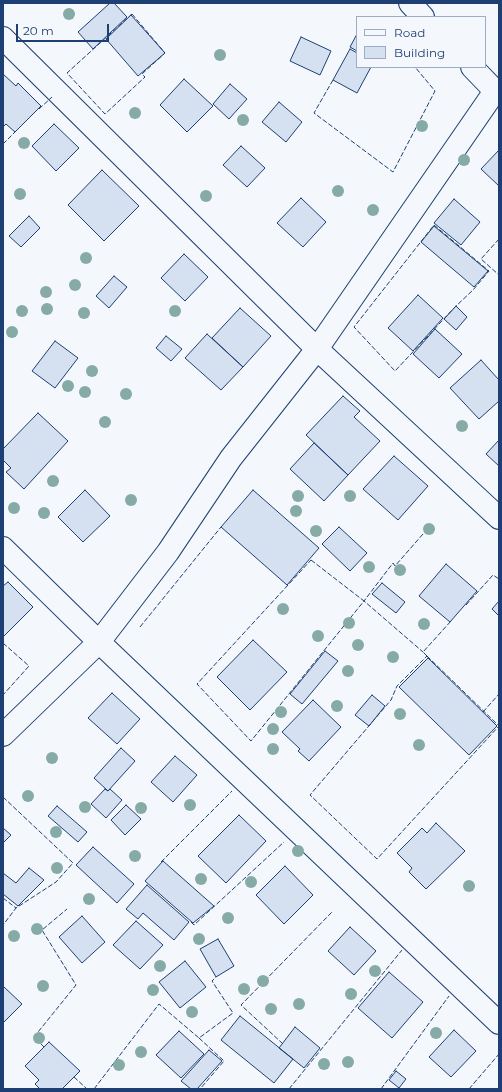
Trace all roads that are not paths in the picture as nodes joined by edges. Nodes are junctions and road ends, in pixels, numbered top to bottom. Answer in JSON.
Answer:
{"nodes":[{"id":1,"x":410,"y":3,"type":"edge"},
{"id":2,"x":423,"y":16,"type":"edge"},
{"id":3,"x":3,"y":38,"type":"edge"},
{"id":4,"x":473,"y":68,"type":"edge"},
{"id":5,"x":497,"y":93,"type":"edge"},
{"id":6,"x":317,"y":349,"type":"junction"},
{"id":7,"x":499,"y":518,"type":"edge"},
{"id":8,"x":3,"y":548,"type":"edge"},
{"id":9,"x":99,"y":642,"type":"junction"},
{"id":10,"x":3,"y":735,"type":"edge"},
{"id":11,"x":499,"y":1023,"type":"edge"}],
"edges":[{"from":1,"to":2,"type":"street"},
{"from":3,"to":6,"type":"street"},
{"from":4,"to":5,"type":"street"},
{"from":5,"to":6,"type":"street"},
{"from":6,"to":7,"type":"street"},
{"from":6,"to":9,"type":"street"},
{"from":8,"to":9,"type":"street"},
{"from":9,"to":10,"type":"street"},
{"from":9,"to":11,"type":"street"}]}
